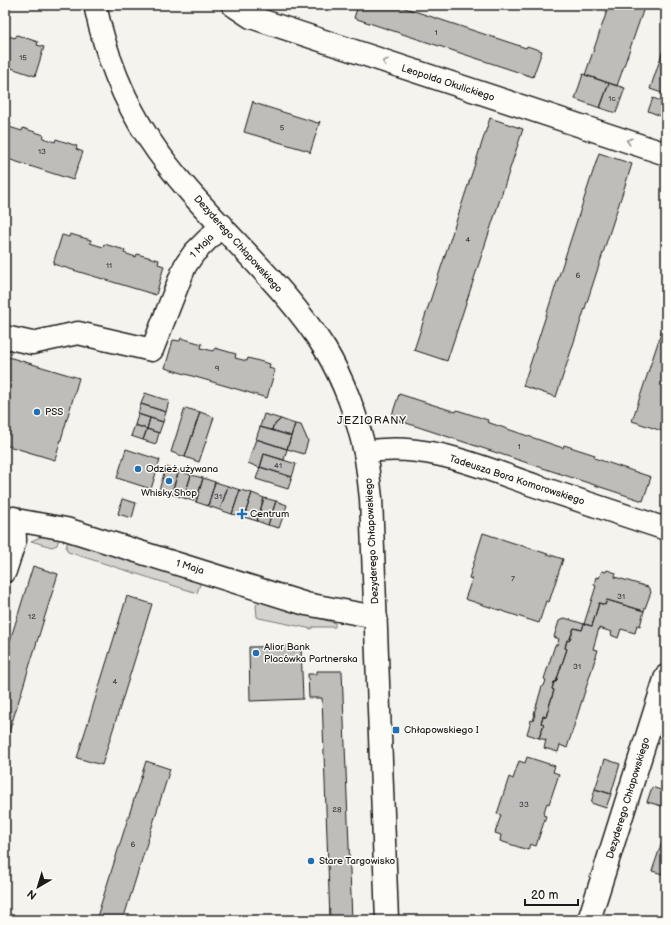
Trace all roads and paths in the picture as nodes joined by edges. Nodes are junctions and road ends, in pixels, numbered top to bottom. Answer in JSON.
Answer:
{"nodes":[{"id":1,"x":95,"y":5,"type":"edge"},
{"id":2,"x":246,"y":9,"type":"edge"},
{"id":3,"x":666,"y":154,"type":"edge"},
{"id":4,"x":222,"y":225,"type":"junction"},
{"id":5,"x":5,"y":337,"type":"edge"},
{"id":6,"x":365,"y":452,"type":"junction"},
{"id":7,"x":10,"y":518,"type":"edge"},
{"id":8,"x":666,"y":529,"type":"edge"},
{"id":9,"x":5,"y":571,"type":"edge"},
{"id":10,"x":376,"y":617,"type":"junction"},
{"id":11,"x":666,"y":676,"type":"edge"},
{"id":12,"x":387,"y":920,"type":"edge"},
{"id":13,"x":590,"y":920,"type":"edge"}],
"edges":[{"from":1,"to":4,"type":"street","name":"Dezyderego Chłapowskiego"},
{"from":3,"to":2,"type":"street","name":"Leopolda Okulickiego","one_way":true},
{"from":4,"to":5,"type":"street","name":"1 Maja"},
{"from":4,"to":6,"type":"street","name":"Dezyderego Chłapowskiego"},
{"from":6,"to":8,"type":"street","name":"Tadeusza Bora Komorowskiego"},
{"from":6,"to":10,"type":"street","name":"Dezyderego Chłapowskiego"},
{"from":7,"to":9,"type":"street"},
{"from":7,"to":10,"type":"street","name":"1 Maja"},
{"from":10,"to":12,"type":"street","name":"Dezyderego Chłapowskiego"},
{"from":11,"to":13,"type":"street","name":"Dezyderego Chłapowskiego"}]}
